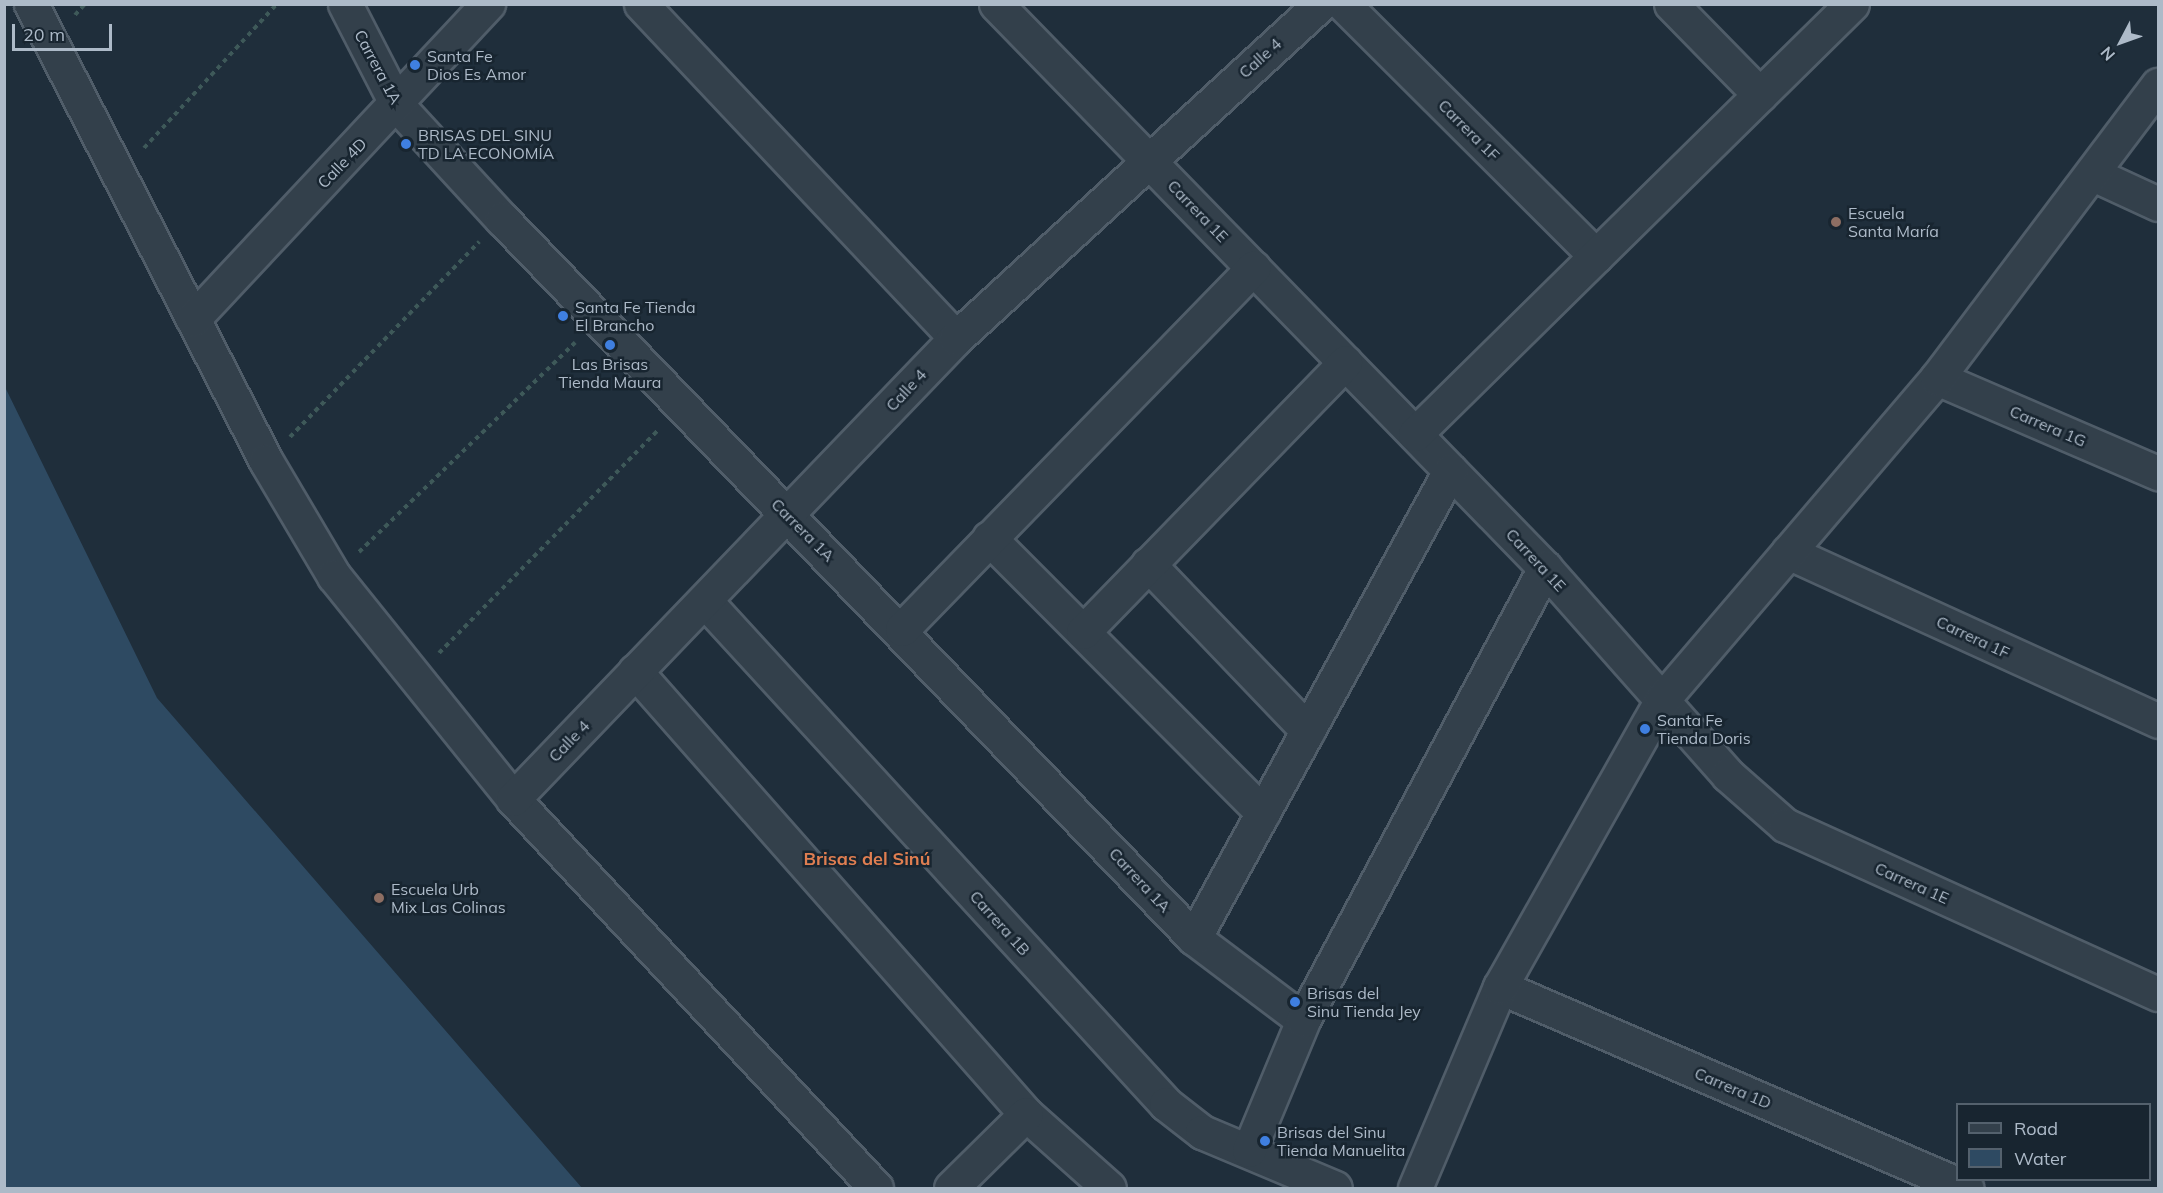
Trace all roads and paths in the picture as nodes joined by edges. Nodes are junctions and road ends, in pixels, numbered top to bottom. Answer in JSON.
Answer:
{"nodes":[{"id":1,"x":31,"y":4,"type":"edge"},
{"id":2,"x":277,"y":4,"type":"edge"},
{"id":3,"x":345,"y":4,"type":"edge"},
{"id":4,"x":488,"y":4,"type":"edge"},
{"id":5,"x":641,"y":4,"type":"edge"},
{"id":6,"x":996,"y":4,"type":"edge"},
{"id":7,"x":1321,"y":4,"type":"edge"},
{"id":8,"x":1343,"y":4,"type":"edge"},
{"id":9,"x":1671,"y":4,"type":"edge"},
{"id":10,"x":1852,"y":4,"type":"edge"},
{"id":11,"x":2158,"y":85,"type":"edge"},
{"id":12,"x":1760,"y":95,"type":"junction"},
{"id":13,"x":397,"y":105,"type":"junction"},
{"id":14,"x":1147,"y":159,"type":"junction"},
{"id":15,"x":119,"y":175,"type":"junction"},
{"id":16,"x":2095,"y":175,"type":"junction"},
{"id":17,"x":2158,"y":204,"type":"edge"},
{"id":18,"x":502,"y":219,"type":"junction"},
{"id":19,"x":1596,"y":256,"type":"junction"},
{"id":20,"x":1253,"y":268,"type":"junction"},
{"id":21,"x":193,"y":319,"type":"junction"},
{"id":22,"x":600,"y":319,"type":"junction"},
{"id":23,"x":956,"y":338,"type":"junction"},
{"id":24,"x":1345,"y":363,"type":"junction"},
{"id":25,"x":1937,"y":378,"type":"junction"},
{"id":26,"x":683,"y":404,"type":"junction"},
{"id":27,"x":1415,"y":434,"type":"junction"},
{"id":28,"x":266,"y":461,"type":"junction"},
{"id":29,"x":1450,"y":471,"type":"junction"},
{"id":30,"x":2158,"y":473,"type":"edge"},
{"id":31,"x":788,"y":516,"type":"junction"},
{"id":32,"x":989,"y":538,"type":"junction"},
{"id":33,"x":1788,"y":552,"type":"junction"},
{"id":34,"x":1148,"y":564,"type":"junction"},
{"id":35,"x":1545,"y":568,"type":"junction"},
{"id":36,"x":334,"y":576,"type":"junction"},
{"id":37,"x":705,"y":601,"type":"junction"},
{"id":38,"x":902,"y":629,"type":"junction"},
{"id":39,"x":1083,"y":632,"type":"junction"},
{"id":40,"x":635,"y":671,"type":"junction"},
{"id":41,"x":418,"y":675,"type":"junction"},
{"id":42,"x":1662,"y":700,"type":"junction"},
{"id":43,"x":2158,"y":722,"type":"edge"},
{"id":44,"x":1308,"y":731,"type":"junction"},
{"id":45,"x":513,"y":799,"type":"junction"},
{"id":46,"x":1263,"y":813,"type":"junction"},
{"id":47,"x":1194,"y":938,"type":"junction"},
{"id":48,"x":1500,"y":987,"type":"junction"},
{"id":49,"x":2158,"y":994,"type":"edge"},
{"id":50,"x":1303,"y":1020,"type":"junction"},
{"id":51,"x":1026,"y":1114,"type":"junction"},
{"id":52,"x":1249,"y":1150,"type":"junction"},
{"id":53,"x":876,"y":1188,"type":"edge"},
{"id":54,"x":951,"y":1188,"type":"edge"},
{"id":55,"x":1110,"y":1188,"type":"edge"},
{"id":56,"x":1335,"y":1188,"type":"edge"},
{"id":57,"x":1415,"y":1188,"type":"edge"},
{"id":58,"x":1966,"y":1188,"type":"edge"}],
"edges":[{"from":1,"to":15,"type":"street"},
{"from":2,"to":15,"type":"path"},
{"from":3,"to":13,"type":"street","name":"Carrera 1A"},
{"from":4,"to":13,"type":"street","name":"Calle 4D"},
{"from":5,"to":23,"type":"street"},
{"from":6,"to":14,"type":"street","name":"Carrera 1E"},
{"from":7,"to":14,"type":"street","name":"Calle 4"},
{"from":8,"to":19,"type":"street","name":"Carrera 1F"},
{"from":9,"to":12,"type":"street"},
{"from":10,"to":12,"type":"street"},
{"from":11,"to":16,"type":"street"},
{"from":12,"to":19,"type":"street"},
{"from":13,"to":18,"type":"street","name":"Carrera 1A"},
{"from":13,"to":21,"type":"street","name":"Calle 4D"},
{"from":14,"to":20,"type":"street","name":"Carrera 1E"},
{"from":14,"to":23,"type":"street","name":"Calle 4"},
{"from":15,"to":21,"type":"street"},
{"from":16,"to":17,"type":"street"},
{"from":16,"to":25,"type":"street"},
{"from":18,"to":22,"type":"street","name":"Carrera 1A"},
{"from":18,"to":28,"type":"path"},
{"from":19,"to":27,"type":"street"},
{"from":20,"to":24,"type":"street","name":"Carrera 1E"},
{"from":20,"to":32,"type":"street"},
{"from":21,"to":28,"type":"street"},
{"from":22,"to":26,"type":"street","name":"Carrera 1A"},
{"from":22,"to":36,"type":"path"},
{"from":23,"to":31,"type":"street","name":"Calle 4"},
{"from":24,"to":27,"type":"street","name":"Carrera 1E"},
{"from":24,"to":34,"type":"street"},
{"from":25,"to":30,"type":"street","name":"Carrera 1G"},
{"from":25,"to":33,"type":"street"},
{"from":26,"to":31,"type":"street","name":"Carrera 1A"},
{"from":26,"to":41,"type":"path"},
{"from":27,"to":29,"type":"street","name":"Carrera 1E"},
{"from":28,"to":36,"type":"street"},
{"from":29,"to":35,"type":"street","name":"Carrera 1E"},
{"from":29,"to":44,"type":"street"},
{"from":31,"to":37,"type":"street","name":"Calle 4"},
{"from":31,"to":38,"type":"street","name":"Carrera 1A"},
{"from":32,"to":38,"type":"street"},
{"from":32,"to":39,"type":"street"},
{"from":33,"to":42,"type":"street"},
{"from":33,"to":43,"type":"street","name":"Carrera 1F"},
{"from":34,"to":39,"type":"street"},
{"from":34,"to":44,"type":"street"},
{"from":35,"to":42,"type":"street","name":"Carrera 1E"},
{"from":35,"to":50,"type":"street"},
{"from":36,"to":41,"type":"street"},
{"from":37,"to":40,"type":"street","name":"Calle 4"},
{"from":37,"to":52,"type":"street","name":"Carrera 1B"},
{"from":38,"to":47,"type":"street","name":"Carrera 1A"},
{"from":39,"to":46,"type":"street"},
{"from":40,"to":45,"type":"street","name":"Calle 4"},
{"from":40,"to":51,"type":"street"},
{"from":41,"to":45,"type":"street"},
{"from":42,"to":48,"type":"street"},
{"from":42,"to":49,"type":"street","name":"Carrera 1E"},
{"from":44,"to":46,"type":"street"},
{"from":45,"to":53,"type":"street"},
{"from":46,"to":47,"type":"street"},
{"from":47,"to":50,"type":"street","name":"Carrera 1A"},
{"from":48,"to":57,"type":"street"},
{"from":48,"to":58,"type":"street","name":"Carrera 1D"},
{"from":50,"to":52,"type":"street"},
{"from":51,"to":54,"type":"street"},
{"from":51,"to":55,"type":"street"},
{"from":52,"to":56,"type":"street","name":"Carrera 1B"}]}
